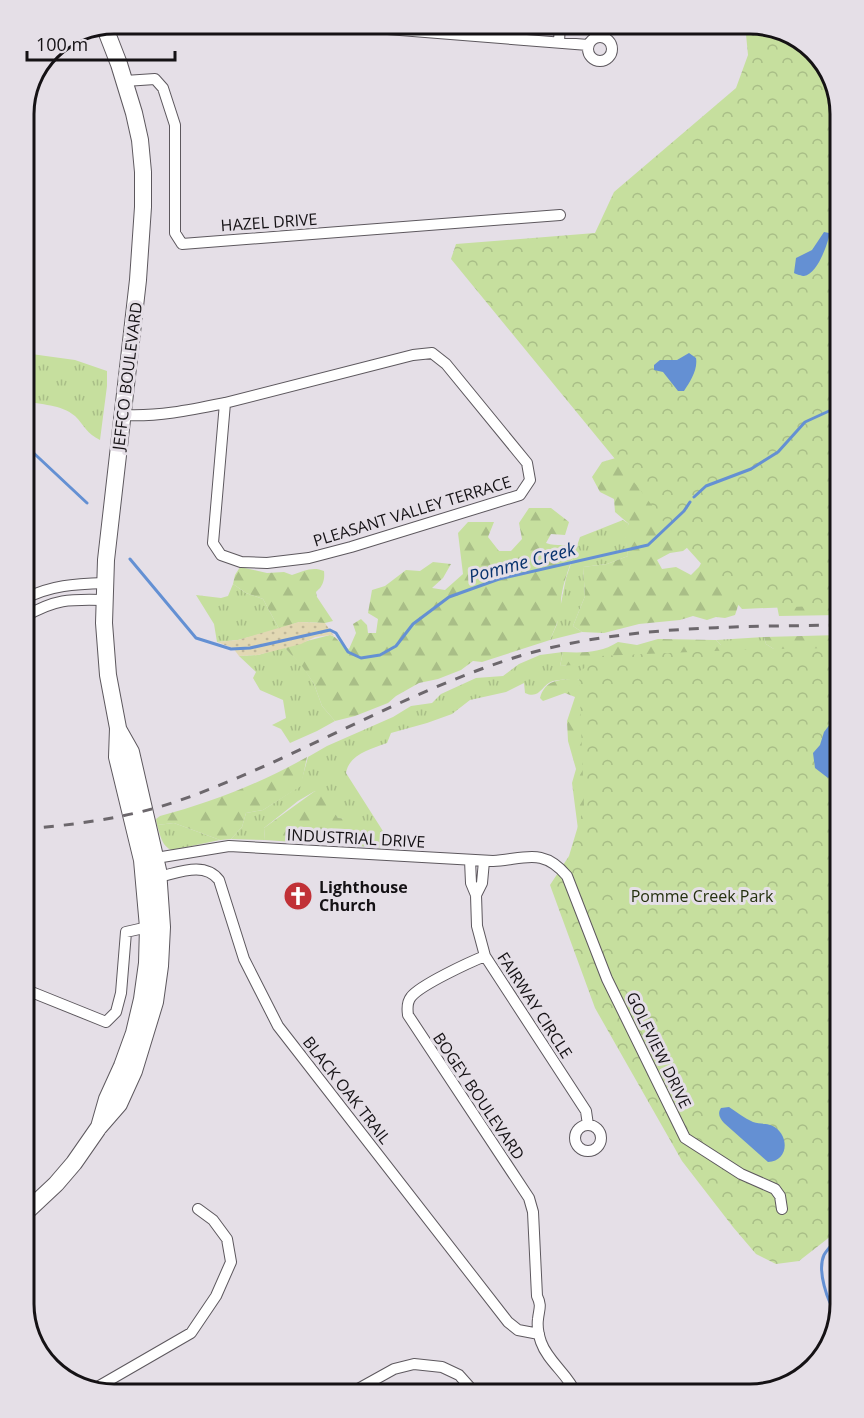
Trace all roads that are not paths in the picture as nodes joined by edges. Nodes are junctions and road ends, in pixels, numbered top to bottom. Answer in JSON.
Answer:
{"nodes":[{"id":1,"x":108,"y":35,"type":"edge"},
{"id":2,"x":461,"y":35,"type":"edge"},
{"id":3,"x":559,"y":35,"type":"edge"},
{"id":4,"x":559,"y":42,"type":"junction"},
{"id":5,"x":588,"y":45,"type":"dead end"},
{"id":6,"x":125,"y":81,"type":"junction"},
{"id":7,"x":560,"y":215,"type":"dead end"},
{"id":8,"x":225,"y":403,"type":"junction"},
{"id":9,"x":122,"y":415,"type":"junction"},
{"id":10,"x":104,"y":592,"type":"junction"},
{"id":11,"x":35,"y":594,"type":"edge"},
{"id":12,"x":35,"y":612,"type":"edge"},
{"id":13,"x":118,"y":728,"type":"junction"},
{"id":14,"x":156,"y":858,"type":"junction"},
{"id":15,"x":470,"y":860,"type":"junction"},
{"id":16,"x":484,"y":861,"type":"junction"},
{"id":17,"x":553,"y":863,"type":"joint"},
{"id":18,"x":158,"y":877,"type":"junction"},
{"id":19,"x":470,"y":878,"type":"junction"},
{"id":20,"x":483,"y":878,"type":"junction"},
{"id":21,"x":476,"y":895,"type":"junction"},
{"id":22,"x":148,"y":927,"type":"junction"},
{"id":23,"x":486,"y":956,"type":"junction"},
{"id":24,"x":34,"y":993,"type":"edge"},
{"id":25,"x":588,"y":1125,"type":"dead end"},
{"id":26,"x":99,"y":1127,"type":"junction"},
{"id":27,"x":34,"y":1204,"type":"edge"},
{"id":28,"x":198,"y":1209,"type":"dead end"},
{"id":29,"x":782,"y":1209,"type":"dead end"},
{"id":30,"x":539,"y":1334,"type":"junction"},
{"id":31,"x":105,"y":1383,"type":"edge"},
{"id":32,"x":367,"y":1383,"type":"edge"},
{"id":33,"x":467,"y":1384,"type":"edge"},
{"id":34,"x":569,"y":1384,"type":"edge"}],
"edges":[{"from":1,"to":6,"type":"main road","name":"JEFFCO BOULEVARD"},
{"from":2,"to":4,"type":"street"},
{"from":3,"to":4,"type":"street"},
{"from":4,"to":5,"type":"street"},
{"from":6,"to":7,"type":"street","name":"HAZEL DRIVE"},
{"from":6,"to":9,"type":"main road","name":"JEFFCO BOULEVARD"},
{"from":8,"to":8,"type":"street","name":"PLEASANT VALLEY TERRACE"},
{"from":8,"to":9,"type":"street","name":"PLEASANT VALLEY TERRACE"},
{"from":9,"to":10,"type":"main road","name":"JEFFCO BOULEVARD"},
{"from":10,"to":11,"type":"street"},
{"from":10,"to":12,"type":"street"},
{"from":10,"to":13,"type":"main road","name":"JEFFCO BOULEVARD"},
{"from":13,"to":14,"type":"main road","name":"JEFFCO BOULEVARD"},
{"from":13,"to":22,"type":"main road","name":"JEFFCO BOULEVARD"},
{"from":14,"to":15,"type":"street","name":"INDUSTRIAL DRIVE"},
{"from":14,"to":18,"type":"main road","name":"JEFFCO BOULEVARD"},
{"from":15,"to":16,"type":"street","name":"INDUSTRIAL DRIVE"},
{"from":15,"to":19,"type":"street","name":"FAIRWAY CIRCLE"},
{"from":16,"to":17,"type":"street","name":"INDUSTRIAL DRIVE"},
{"from":16,"to":20,"type":"street","name":"FAIRWAY CIRCLE"},
{"from":17,"to":29,"type":"street","name":"GOLFVIEW DRIVE"},
{"from":18,"to":26,"type":"main road","name":"JEFFCO BOULEVARD"},
{"from":18,"to":30,"type":"street","name":"BLACK OAK TRAIL"},
{"from":19,"to":20,"type":"street"},
{"from":19,"to":21,"type":"street","name":"FAIRWAY CIRCLE"},
{"from":20,"to":21,"type":"street","name":"FAIRWAY CIRCLE"},
{"from":21,"to":23,"type":"street","name":"FAIRWAY CIRCLE"},
{"from":22,"to":24,"type":"street"},
{"from":22,"to":26,"type":"main road","name":"JEFFCO BOULEVARD"},
{"from":23,"to":25,"type":"street","name":"FAIRWAY CIRCLE"},
{"from":23,"to":30,"type":"street","name":"BOGEY BOULEVARD"},
{"from":26,"to":27,"type":"main road","name":"JEFFCO BOULEVARD"},
{"from":28,"to":31,"type":"street"},
{"from":30,"to":34,"type":"street","name":"BOGEY BOULEVARD"},
{"from":32,"to":33,"type":"street"}]}
